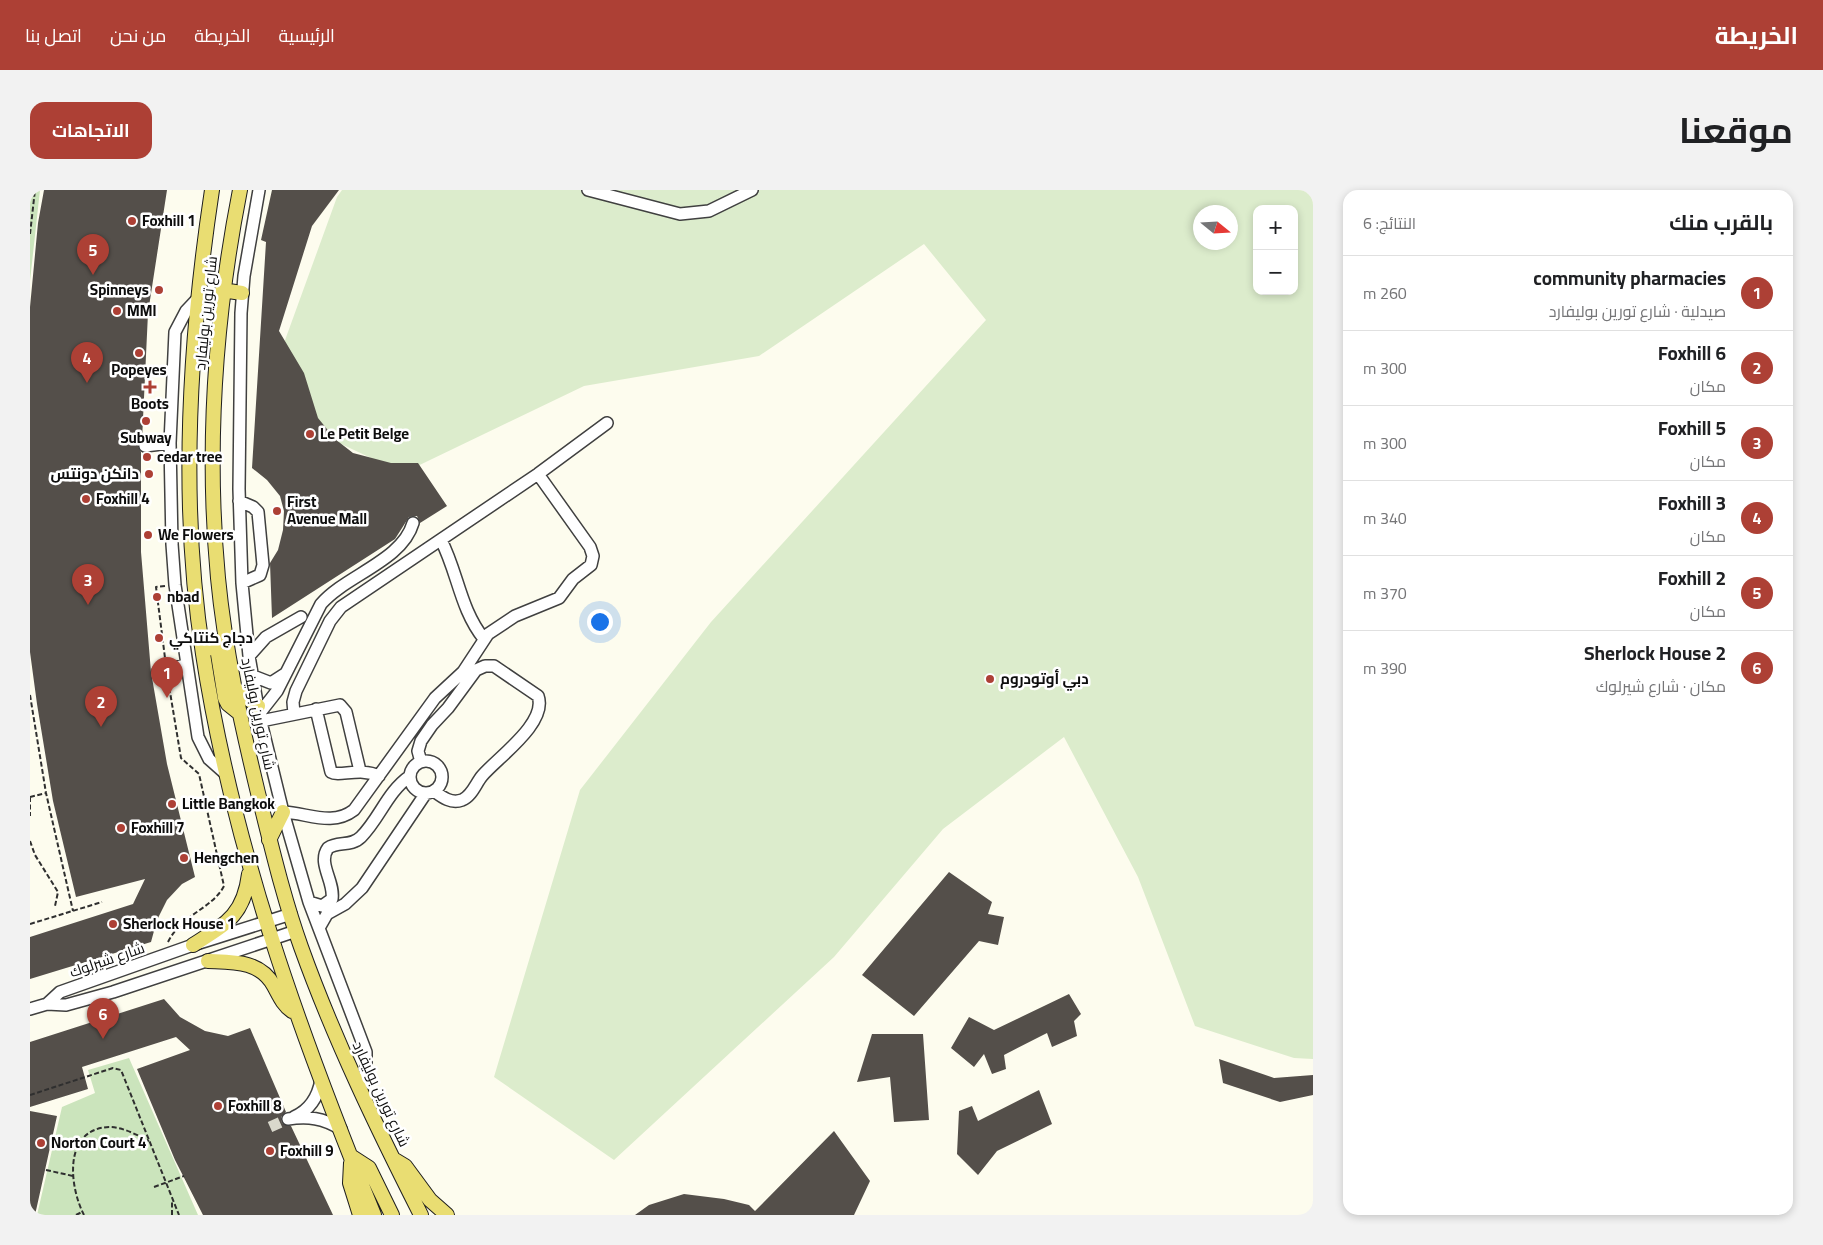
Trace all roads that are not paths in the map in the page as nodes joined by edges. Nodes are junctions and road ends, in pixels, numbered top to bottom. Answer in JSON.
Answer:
{"nodes":[{"id":1,"x":212,"y":190,"type":"edge"},
{"id":2,"x":240,"y":190,"type":"edge"},
{"id":3,"x":259,"y":190,"type":"edge"},
{"id":4,"x":588,"y":190,"type":"edge"},
{"id":5,"x":752,"y":190,"type":"edge"},
{"id":6,"x":222,"y":290,"type":"junction"},
{"id":7,"x":242,"y":293,"type":"junction"},
{"id":8,"x":197,"y":297,"type":"junction"},
{"id":9,"x":220,"y":320,"type":"junction"},
{"id":10,"x":607,"y":423,"type":"dead end"},
{"id":11,"x":170,"y":443,"type":"junction"},
{"id":12,"x":145,"y":446,"type":"dead end"},
{"id":13,"x":538,"y":474,"type":"junction"},
{"id":14,"x":239,"y":501,"type":"junction"},
{"id":15,"x":413,"y":523,"type":"dead end"},
{"id":16,"x":441,"y":540,"type":"junction"},
{"id":17,"x":242,"y":584,"type":"junction"},
{"id":18,"x":301,"y":617,"type":"dead end"},
{"id":19,"x":246,"y":628,"type":"junction"},
{"id":20,"x":266,"y":638,"type":"junction"},
{"id":21,"x":484,"y":639,"type":"junction"},
{"id":22,"x":203,"y":653,"type":"junction"},
{"id":23,"x":249,"y":656,"type":"junction"},
{"id":24,"x":186,"y":665,"type":"junction"},
{"id":25,"x":162,"y":670,"type":"road end"},
{"id":26,"x":286,"y":673,"type":"junction"},
{"id":27,"x":253,"y":676,"type":"junction"},
{"id":28,"x":234,"y":688,"type":"junction"},
{"id":29,"x":316,"y":709,"type":"junction"},
{"id":30,"x":238,"y":712,"type":"junction"},
{"id":31,"x":260,"y":714,"type":"junction"},
{"id":32,"x":294,"y":714,"type":"junction"},
{"id":33,"x":420,"y":762,"type":"junction"},
{"id":34,"x":360,"y":770,"type":"junction"},
{"id":35,"x":227,"y":774,"type":"junction"},
{"id":36,"x":379,"y":776,"type":"junction"},
{"id":37,"x":410,"y":776,"type":"junction"},
{"id":38,"x":430,"y":792,"type":"junction"},
{"id":39,"x":283,"y":812,"type":"junction"},
{"id":40,"x":270,"y":840,"type":"junction"},
{"id":41,"x":249,"y":870,"type":"junction"},
{"id":42,"x":309,"y":902,"type":"junction"},
{"id":43,"x":335,"y":903,"type":"junction"},
{"id":44,"x":291,"y":914,"type":"junction"},
{"id":45,"x":266,"y":923,"type":"junction"},
{"id":46,"x":318,"y":928,"type":"junction"},
{"id":47,"x":296,"y":931,"type":"junction"},
{"id":48,"x":271,"y":940,"type":"junction"},
{"id":49,"x":193,"y":945,"type":"junction"},
{"id":50,"x":167,"y":955,"type":"junction"},
{"id":51,"x":208,"y":961,"type":"junction"},
{"id":52,"x":95,"y":980,"type":"junction"},
{"id":53,"x":100,"y":996,"type":"junction"},
{"id":54,"x":47,"y":1004,"type":"junction"},
{"id":55,"x":30,"y":1009,"type":"edge"},
{"id":56,"x":296,"y":1014,"type":"junction"},
{"id":57,"x":321,"y":1080,"type":"junction"},
{"id":58,"x":360,"y":1089,"type":"junction"},
{"id":59,"x":341,"y":1128,"type":"junction"},
{"id":60,"x":352,"y":1157,"type":"junction"},
{"id":61,"x":393,"y":1159,"type":"junction"},
{"id":62,"x":360,"y":1215,"type":"edge"},
{"id":63,"x":374,"y":1215,"type":"edge"},
{"id":64,"x":392,"y":1215,"type":"edge"},
{"id":65,"x":421,"y":1215,"type":"edge"},
{"id":66,"x":447,"y":1215,"type":"edge"}],
"edges":[{"from":1,"to":8,"type":"main road","name":"شارع تورين بوليفارد"},
{"from":2,"to":6,"type":"main road","name":"شارع تورين بوليفارد"},
{"from":3,"to":7,"type":"street"},
{"from":4,"to":5,"type":"street"},
{"from":6,"to":7,"type":"main road"},
{"from":6,"to":9,"type":"main road","name":"شارع تورين بوليفارد"},
{"from":7,"to":14,"type":"street"},
{"from":8,"to":9,"type":"street"},
{"from":8,"to":11,"type":"street"},
{"from":8,"to":22,"type":"main road","name":"شارع تورين بوليفارد"},
{"from":9,"to":28,"type":"main road","name":"شارع تورين بوليفارد"},
{"from":10,"to":13,"type":"street"},
{"from":11,"to":12,"type":"street"},
{"from":11,"to":24,"type":"street"},
{"from":13,"to":16,"type":"street"},
{"from":13,"to":21,"type":"street"},
{"from":14,"to":17,"type":"street"},
{"from":14,"to":17,"type":"street"},
{"from":15,"to":26,"type":"street"},
{"from":16,"to":21,"type":"street"},
{"from":16,"to":32,"type":"street"},
{"from":17,"to":19,"type":"street"},
{"from":18,"to":20,"type":"street"},
{"from":19,"to":20,"type":"street"},
{"from":19,"to":23,"type":"street"},
{"from":20,"to":23,"type":"street"},
{"from":21,"to":36,"type":"street"},
{"from":22,"to":30,"type":"main road"},
{"from":22,"to":35,"type":"main road","name":"شارع تورين بوليفارد"},
{"from":23,"to":27,"type":"street"},
{"from":24,"to":25,"type":"street"},
{"from":24,"to":35,"type":"street"},
{"from":26,"to":27,"type":"street"},
{"from":26,"to":31,"type":"street"},
{"from":27,"to":31,"type":"street"},
{"from":28,"to":30,"type":"main road","name":"شارع تورين بوليفارد"},
{"from":28,"to":31,"type":"main road"},
{"from":29,"to":32,"type":"street"},
{"from":29,"to":34,"type":"street"},
{"from":29,"to":34,"type":"street"},
{"from":30,"to":40,"type":"main road","name":"شارع تورين بوليفارد"},
{"from":31,"to":32,"type":"street"},
{"from":31,"to":39,"type":"street"},
{"from":33,"to":37,"type":"street"},
{"from":33,"to":38,"type":"street"},
{"from":33,"to":38,"type":"street"},
{"from":34,"to":36,"type":"street"},
{"from":35,"to":41,"type":"main road","name":"شارع تورين بوليفارد"},
{"from":36,"to":39,"type":"street"},
{"from":37,"to":38,"type":"street"},
{"from":37,"to":43,"type":"street"},
{"from":38,"to":43,"type":"street"},
{"from":39,"to":40,"type":"main road"},
{"from":39,"to":42,"type":"street"},
{"from":40,"to":44,"type":"main road","name":"شارع تورين بوليفارد"},
{"from":41,"to":45,"type":"main road","name":"شارع تورين بوليفارد"},
{"from":41,"to":49,"type":"main road"},
{"from":42,"to":43,"type":"street"},
{"from":42,"to":46,"type":"street"},
{"from":43,"to":46,"type":"street"},
{"from":44,"to":45,"type":"street","name":"شارع شيرلوك"},
{"from":44,"to":47,"type":"main road","name":"شارع تورين بوليفارد"},
{"from":45,"to":48,"type":"main road","name":"شارع تورين بوليفارد"},
{"from":45,"to":49,"type":"street","name":"شارع شيرلوك"},
{"from":46,"to":58,"type":"street"},
{"from":47,"to":48,"type":"street","name":"شارع شيرلوك"},
{"from":47,"to":58,"type":"main road","name":"شارع تورين بوليفارد"},
{"from":48,"to":51,"type":"street","name":"شارع شيرلوك"},
{"from":48,"to":56,"type":"main road","name":"شارع تورين بوليفارد"},
{"from":49,"to":50,"type":"street","name":"شارع شيرلوك"},
{"from":50,"to":52,"type":"street","name":"شارع شيرلوك"},
{"from":50,"to":52,"type":"street"},
{"from":51,"to":53,"type":"street","name":"شارع شيرلوك"},
{"from":51,"to":56,"type":"main road"},
{"from":52,"to":53,"type":"street"},
{"from":52,"to":54,"type":"street","name":"شارع شيرلوك"},
{"from":53,"to":54,"type":"street","name":"شارع شيرلوك"},
{"from":54,"to":55,"type":"street","name":"شارع شيرلوك"},
{"from":56,"to":57,"type":"main road","name":"شارع تورين بوليفارد"},
{"from":57,"to":59,"type":"main road","name":"شارع تورين بوليفارد"},
{"from":57,"to":59,"type":"street"},
{"from":58,"to":61,"type":"main road","name":"شارع تورين بوليفارد"},
{"from":59,"to":60,"type":"main road","name":"شارع تورين بوليفارد"},
{"from":60,"to":62,"type":"main road"},
{"from":60,"to":63,"type":"main road","name":"شارع تورين بوليفارد"},
{"from":60,"to":64,"type":"main road"},
{"from":61,"to":65,"type":"main road","name":"شارع تورين بوليفارد"},
{"from":61,"to":66,"type":"main road"}]}
